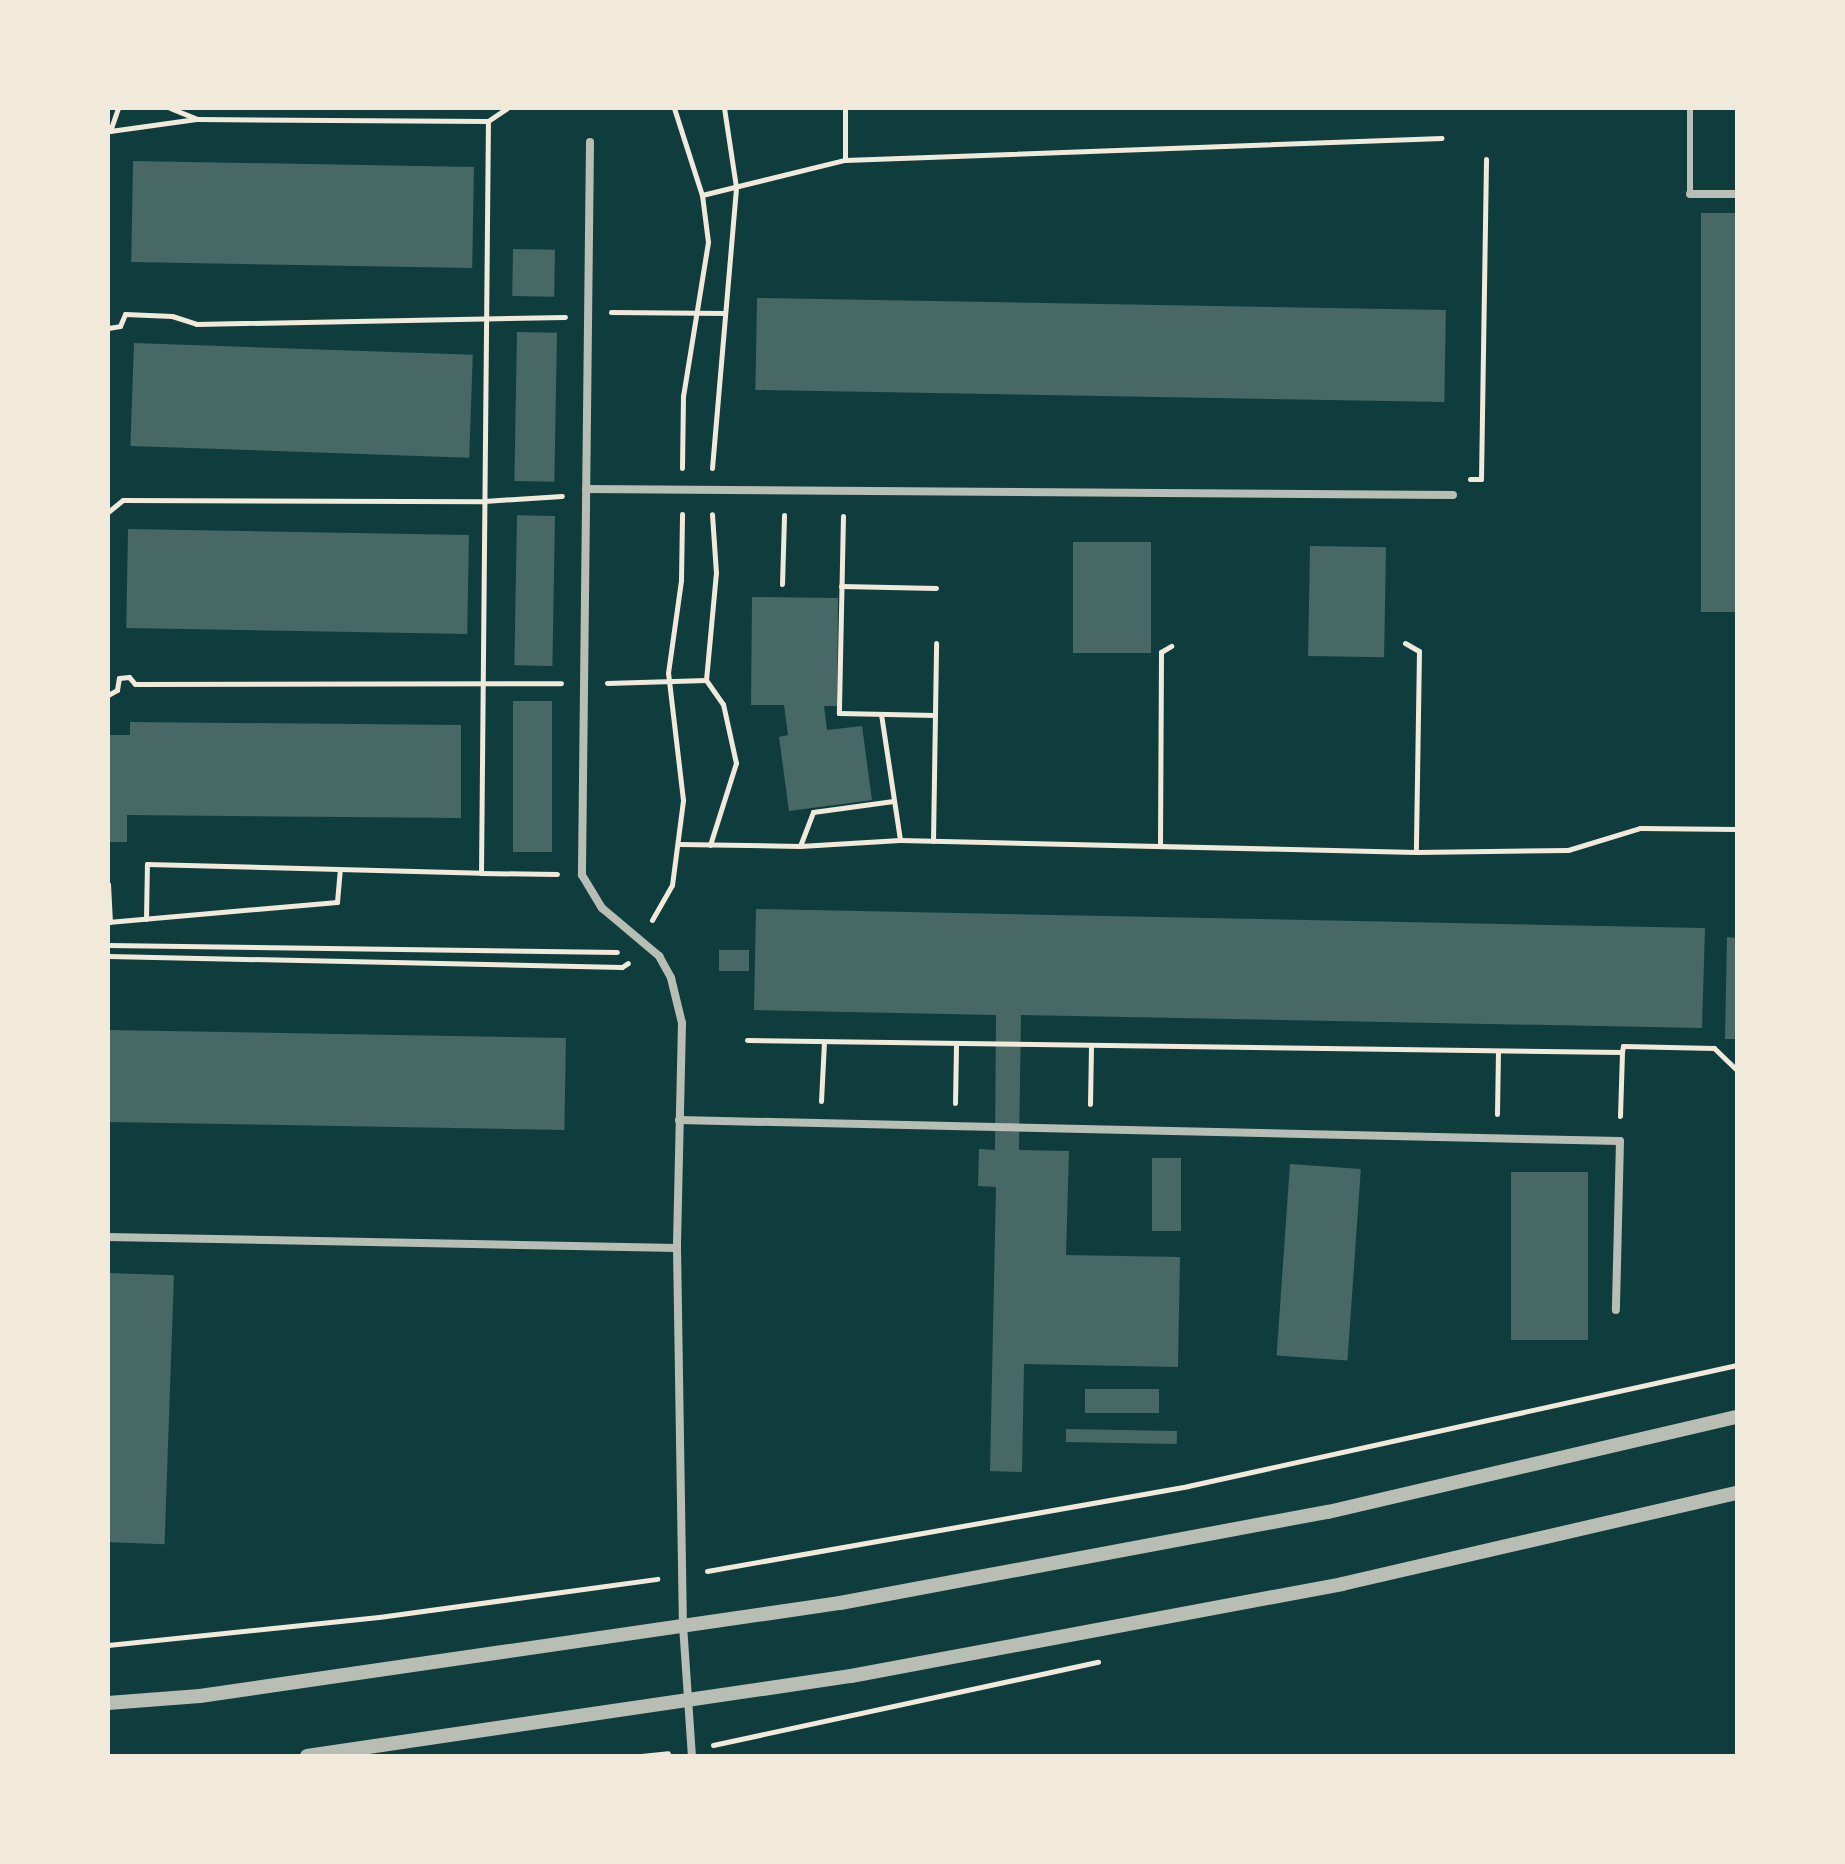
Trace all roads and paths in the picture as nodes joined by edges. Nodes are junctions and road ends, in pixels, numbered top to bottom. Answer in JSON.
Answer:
{"nodes":[{"id":1,"x":118,"y":108,"type":"edge"},
{"id":2,"x":170,"y":108,"type":"edge"},
{"id":3,"x":507,"y":108,"type":"edge"},
{"id":4,"x":724,"y":108,"type":"edge"},
{"id":5,"x":845,"y":108,"type":"edge"},
{"id":6,"x":1690,"y":108,"type":"edge"},
{"id":7,"x":197,"y":119,"type":"junction"},
{"id":8,"x":488,"y":121,"type":"junction"},
{"id":9,"x":109,"y":133,"type":"edge"},
{"id":10,"x":1442,"y":138,"type":"dead end"},
{"id":11,"x":590,"y":142,"type":"dead end"},
{"id":12,"x":1486,"y":159,"type":"dead end"},
{"id":13,"x":845,"y":160,"type":"junction"},
{"id":14,"x":736,"y":187,"type":"junction"},
{"id":15,"x":1690,"y":194,"type":"joint"},
{"id":16,"x":1737,"y":194,"type":"edge"},
{"id":17,"x":702,"y":195,"type":"dead end"},
{"id":18,"x":725,"y":313,"type":"dead end"},
{"id":19,"x":487,"y":315,"type":"junction"},
{"id":20,"x":553,"y":316,"type":"dead end"},
{"id":21,"x":588,"y":317,"type":"junction"},
{"id":22,"x":108,"y":328,"type":"edge"},
{"id":23,"x":586,"y":489,"type":"junction"},
{"id":24,"x":785,"y":490,"type":"junction"},
{"id":25,"x":843,"y":491,"type":"junction"},
{"id":26,"x":1453,"y":495,"type":"joint"},
{"id":27,"x":554,"y":498,"type":"dead end"},
{"id":28,"x":484,"y":501,"type":"junction"},
{"id":29,"x":108,"y":512,"type":"edge"},
{"id":30,"x":782,"y":584,"type":"dead end"},
{"id":31,"x":841,"y":586,"type":"junction"},
{"id":32,"x":936,"y":588,"type":"dead end"},
{"id":33,"x":936,"y":643,"type":"dead end"},
{"id":34,"x":1405,"y":643,"type":"dead end"},
{"id":35,"x":1171,"y":646,"type":"dead end"},
{"id":36,"x":706,"y":680,"type":"dead end"},
{"id":37,"x":549,"y":682,"type":"dead end"},
{"id":38,"x":481,"y":684,"type":"junction"},
{"id":39,"x":108,"y":695,"type":"edge"},
{"id":40,"x":881,"y":714,"type":"junction"},
{"id":41,"x":935,"y":715,"type":"junction"},
{"id":42,"x":893,"y":801,"type":"junction"},
{"id":43,"x":1737,"y":829,"type":"edge"},
{"id":44,"x":900,"y":840,"type":"junction"},
{"id":45,"x":933,"y":841,"type":"junction"},
{"id":46,"x":679,"y":844,"type":"dead end"},
{"id":47,"x":710,"y":845,"type":"junction"},
{"id":48,"x":1160,"y":845,"type":"junction"},
{"id":49,"x":800,"y":846,"type":"junction"},
{"id":50,"x":1416,"y":852,"type":"junction"},
{"id":51,"x":340,"y":870,"type":"junction"},
{"id":52,"x":481,"y":873,"type":"junction"},
{"id":53,"x":546,"y":874,"type":"dead end"},
{"id":54,"x":108,"y":884,"type":"edge"},
{"id":55,"x":146,"y":919,"type":"junction"},
{"id":56,"x":109,"y":922,"type":"edge"},
{"id":57,"x":643,"y":937,"type":"junction"},
{"id":58,"x":108,"y":945,"type":"edge"},
{"id":59,"x":747,"y":1040,"type":"dead end"},
{"id":60,"x":824,"y":1042,"type":"junction"},
{"id":61,"x":956,"y":1044,"type":"junction"},
{"id":62,"x":1091,"y":1046,"type":"junction"},
{"id":63,"x":1498,"y":1051,"type":"junction"},
{"id":64,"x":1622,"y":1052,"type":"junction"},
{"id":65,"x":1737,"y":1070,"type":"edge"},
{"id":66,"x":679,"y":1120,"type":"junction"},
{"id":67,"x":820,"y":1124,"type":"junction"},
{"id":68,"x":954,"y":1127,"type":"junction"},
{"id":69,"x":1089,"y":1130,"type":"junction"},
{"id":70,"x":1497,"y":1138,"type":"junction"},
{"id":71,"x":1620,"y":1141,"type":"junction"},
{"id":72,"x":108,"y":1237,"type":"edge"},
{"id":73,"x":677,"y":1248,"type":"junction"},
{"id":74,"x":1616,"y":1310,"type":"dead end"},
{"id":75,"x":1737,"y":1365,"type":"edge"},
{"id":76,"x":1737,"y":1417,"type":"edge"},
{"id":77,"x":1737,"y":1493,"type":"edge"},
{"id":78,"x":683,"y":1576,"type":"junction"},
{"id":79,"x":683,"y":1625,"type":"junction"},
{"id":80,"x":108,"y":1645,"type":"edge"},
{"id":81,"x":686,"y":1701,"type":"junction"},
{"id":82,"x":108,"y":1703,"type":"edge"},
{"id":83,"x":307,"y":1756,"type":"edge"},
{"id":84,"x":692,"y":1756,"type":"edge"}],
"edges":[{"from":1,"to":9,"type":"path"},
{"from":2,"to":7,"type":"path"},
{"from":3,"to":8,"type":"path"},
{"from":4,"to":14,"type":"path"},
{"from":5,"to":13,"type":"path"},
{"from":6,"to":15,"type":"lane"},
{"from":7,"to":8,"type":"path"},
{"from":7,"to":9,"type":"path"},
{"from":8,"to":19,"type":"path"},
{"from":10,"to":13,"type":"path"},
{"from":11,"to":21,"type":"street"},
{"from":12,"to":26,"type":"path"},
{"from":13,"to":14,"type":"path"},
{"from":14,"to":17,"type":"path"},
{"from":15,"to":16,"type":"street"},
{"from":18,"to":21,"type":"path"},
{"from":19,"to":20,"type":"path"},
{"from":19,"to":22,"type":"path"},
{"from":19,"to":28,"type":"path"},
{"from":21,"to":23,"type":"street"},
{"from":23,"to":24,"type":"street"},
{"from":23,"to":57,"type":"street"},
{"from":24,"to":25,"type":"street"},
{"from":24,"to":30,"type":"path"},
{"from":25,"to":26,"type":"street"},
{"from":25,"to":31,"type":"path"},
{"from":27,"to":28,"type":"path"},
{"from":28,"to":29,"type":"path"},
{"from":28,"to":38,"type":"path"},
{"from":31,"to":32,"type":"path"},
{"from":31,"to":40,"type":"path"},
{"from":33,"to":41,"type":"path"},
{"from":34,"to":50,"type":"path"},
{"from":35,"to":48,"type":"path"},
{"from":36,"to":47,"type":"path"},
{"from":37,"to":38,"type":"path"},
{"from":38,"to":39,"type":"path"},
{"from":38,"to":52,"type":"path"},
{"from":40,"to":41,"type":"path"},
{"from":40,"to":42,"type":"path"},
{"from":41,"to":45,"type":"path"},
{"from":42,"to":44,"type":"path"},
{"from":42,"to":49,"type":"path"},
{"from":43,"to":50,"type":"path"},
{"from":44,"to":45,"type":"path"},
{"from":44,"to":49,"type":"path"},
{"from":45,"to":48,"type":"path"},
{"from":46,"to":47,"type":"path"},
{"from":47,"to":49,"type":"path"},
{"from":48,"to":50,"type":"path"},
{"from":51,"to":52,"type":"path"},
{"from":51,"to":55,"type":"path"},
{"from":51,"to":55,"type":"path"},
{"from":52,"to":53,"type":"path"},
{"from":54,"to":56,"type":"path"},
{"from":55,"to":56,"type":"path"},
{"from":57,"to":58,"type":"path"},
{"from":57,"to":66,"type":"street"},
{"from":59,"to":60,"type":"path"},
{"from":60,"to":61,"type":"path"},
{"from":60,"to":67,"type":"path"},
{"from":61,"to":62,"type":"path"},
{"from":61,"to":68,"type":"path"},
{"from":62,"to":63,"type":"path"},
{"from":62,"to":69,"type":"path"},
{"from":63,"to":64,"type":"path"},
{"from":63,"to":70,"type":"path"},
{"from":64,"to":65,"type":"path"},
{"from":64,"to":71,"type":"path"},
{"from":66,"to":67,"type":"street"},
{"from":66,"to":73,"type":"street"},
{"from":67,"to":68,"type":"street"},
{"from":68,"to":69,"type":"street"},
{"from":69,"to":70,"type":"street"},
{"from":70,"to":71,"type":"street"},
{"from":71,"to":74,"type":"street"},
{"from":72,"to":73,"type":"street"},
{"from":73,"to":78,"type":"street"},
{"from":75,"to":78,"type":"path"},
{"from":76,"to":79,"type":"street"},
{"from":77,"to":81,"type":"street"},
{"from":78,"to":79,"type":"street"},
{"from":78,"to":80,"type":"path"},
{"from":79,"to":81,"type":"street"},
{"from":79,"to":82,"type":"street"},
{"from":81,"to":83,"type":"street"},
{"from":81,"to":84,"type":"street"}]}
